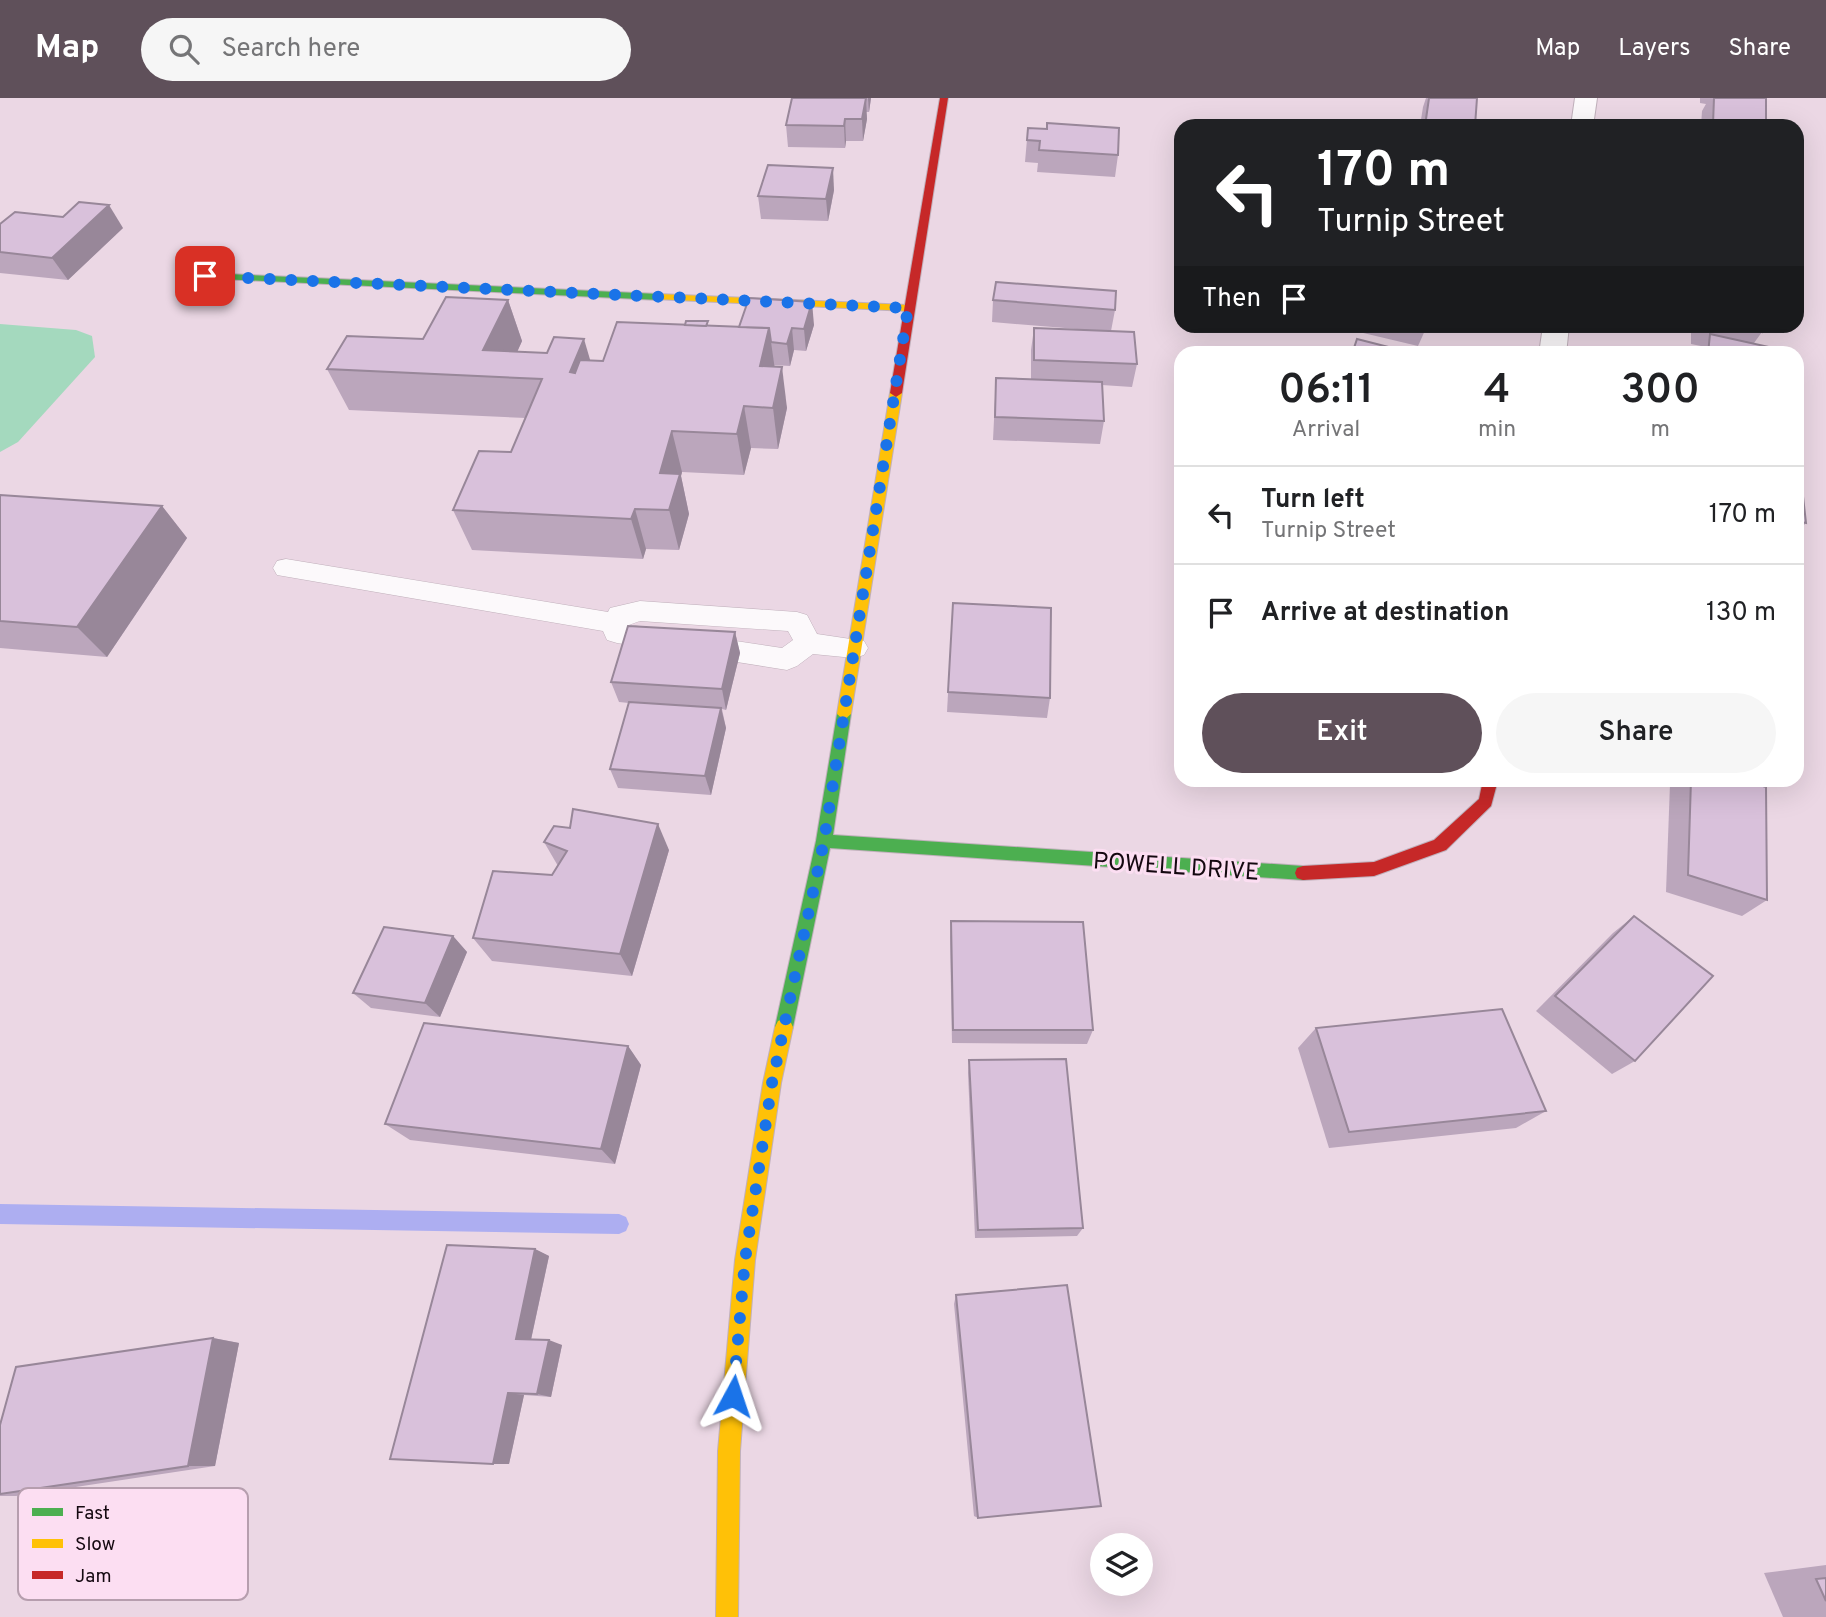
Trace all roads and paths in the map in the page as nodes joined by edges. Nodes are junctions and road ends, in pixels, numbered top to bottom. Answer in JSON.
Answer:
{"nodes":[{"id":1,"x":944,"y":98,"type":"edge"},
{"id":2,"x":1586,"y":98,"type":"edge"},
{"id":3,"x":1583,"y":119,"type":"edge"},
{"id":4,"x":205,"y":276,"type":"dead end"},
{"id":5,"x":908,"y":308,"type":"junction"},
{"id":6,"x":286,"y":568,"type":"dead end"},
{"id":7,"x":615,"y":623,"type":"junction"},
{"id":8,"x":797,"y":641,"type":"junction"},
{"id":9,"x":854,"y":648,"type":"junction"},
{"id":10,"x":1489,"y":787,"type":"edge"},
{"id":11,"x":824,"y":841,"type":"junction"},
{"id":12,"x":727,"y":1617,"type":"edge"}],
"edges":[{"from":1,"to":5,"type":"street"},
{"from":2,"to":3,"type":"street"},
{"from":4,"to":5,"type":"street"},
{"from":5,"to":9,"type":"street"},
{"from":6,"to":7,"type":"lane"},
{"from":7,"to":8,"type":"lane"},
{"from":7,"to":8,"type":"lane"},
{"from":8,"to":9,"type":"lane"},
{"from":9,"to":11,"type":"street"},
{"from":10,"to":11,"type":"street","name":"POWELL DRIVE"},
{"from":11,"to":12,"type":"street"}]}
